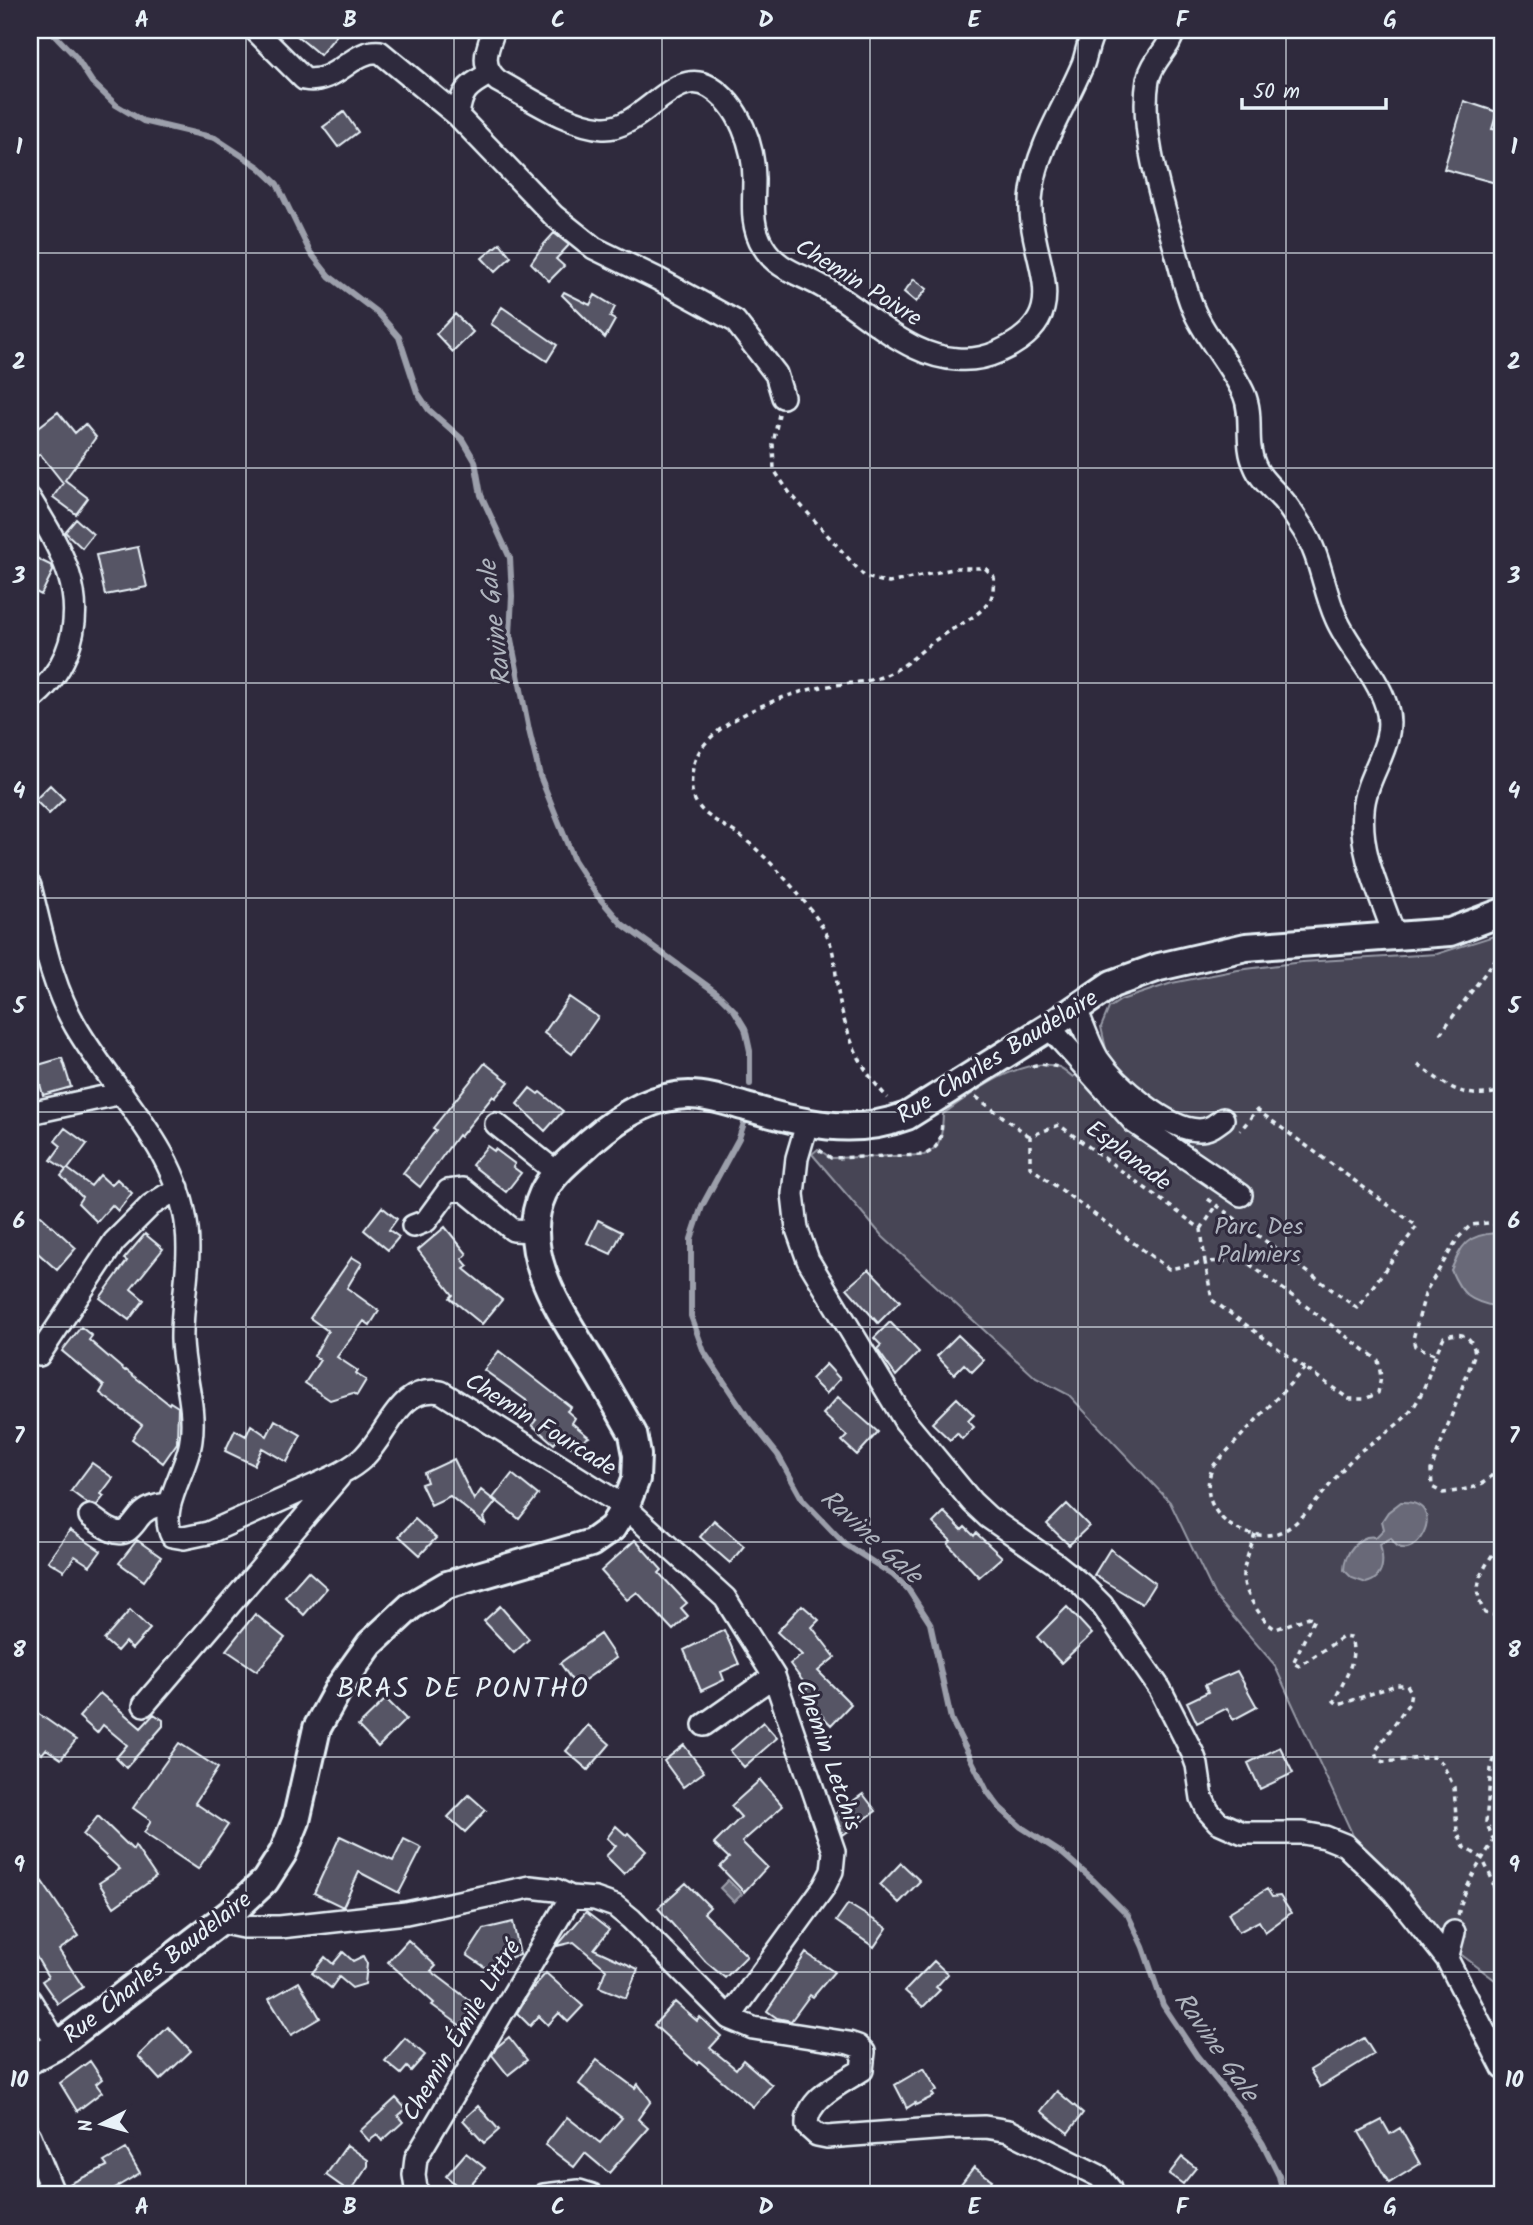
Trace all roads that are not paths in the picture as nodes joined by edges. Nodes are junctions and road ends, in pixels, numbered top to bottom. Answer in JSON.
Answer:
{"nodes":[{"id":1,"x":255,"y":30,"type":"edge"},
{"id":2,"x":494,"y":30,"type":"edge"},
{"id":3,"x":1095,"y":30,"type":"edge"},
{"id":4,"x":1174,"y":30,"type":"edge"},
{"id":5,"x":489,"y":74,"type":"junction"},
{"id":6,"x":458,"y":116,"type":"junction"},
{"id":7,"x":783,"y":397,"type":"road end"},
{"id":8,"x":30,"y":499,"type":"edge"},
{"id":9,"x":30,"y":700,"type":"edge"},
{"id":10,"x":30,"y":886,"type":"edge"},
{"id":11,"x":1503,"y":912,"type":"edge"},
{"id":12,"x":1395,"y":938,"type":"junction"},
{"id":13,"x":1076,"y":1009,"type":"junction"},
{"id":14,"x":1049,"y":1027,"type":"junction"},
{"id":15,"x":122,"y":1093,"type":"junction"},
{"id":16,"x":30,"y":1113,"type":"edge"},
{"id":17,"x":1223,"y":1119,"type":"dead end"},
{"id":18,"x":496,"y":1124,"type":"dead end"},
{"id":19,"x":807,"y":1124,"type":"junction"},
{"id":20,"x":556,"y":1172,"type":"junction"},
{"id":21,"x":178,"y":1188,"type":"junction"},
{"id":22,"x":1235,"y":1191,"type":"road end"},
{"id":23,"x":413,"y":1226,"type":"dead end"},
{"id":24,"x":535,"y":1231,"type":"junction"},
{"id":25,"x":39,"y":1354,"type":"dead end"},
{"id":26,"x":343,"y":1472,"type":"junction"},
{"id":27,"x":169,"y":1504,"type":"junction"},
{"id":28,"x":625,"y":1507,"type":"junction"},
{"id":29,"x":90,"y":1516,"type":"dead end"},
{"id":30,"x":774,"y":1676,"type":"junction"},
{"id":31,"x":144,"y":1705,"type":"dead end"},
{"id":32,"x":704,"y":1725,"type":"dead end"},
{"id":33,"x":571,"y":1897,"type":"junction"},
{"id":34,"x":219,"y":1922,"type":"junction"},
{"id":35,"x":1454,"y":1932,"type":"road end"},
{"id":36,"x":1447,"y":1959,"type":"junction"},
{"id":37,"x":30,"y":2000,"type":"edge"},
{"id":38,"x":729,"y":2018,"type":"junction"},
{"id":39,"x":58,"y":2045,"type":"junction"},
{"id":40,"x":30,"y":2060,"type":"edge"},
{"id":41,"x":1503,"y":2067,"type":"edge"},
{"id":42,"x":30,"y":2136,"type":"edge"},
{"id":43,"x":54,"y":2195,"type":"edge"},
{"id":44,"x":418,"y":2195,"type":"edge"},
{"id":45,"x":544,"y":2195,"type":"edge"},
{"id":46,"x":592,"y":2195,"type":"edge"},
{"id":47,"x":1112,"y":2195,"type":"edge"}],
"edges":[{"from":1,"to":6,"type":"street"},
{"from":2,"to":5,"type":"street"},
{"from":3,"to":5,"type":"street","name":"Chemin Poivre"},
{"from":4,"to":12,"type":"street"},
{"from":5,"to":6,"type":"street"},
{"from":6,"to":7,"type":"street"},
{"from":8,"to":9,"type":"street"},
{"from":10,"to":15,"type":"street"},
{"from":11,"to":12,"type":"main road","name":"Rue Charles Baudelaire"},
{"from":12,"to":13,"type":"main road","name":"Rue Charles Baudelaire"},
{"from":13,"to":14,"type":"main road","name":"Rue Charles Baudelaire"},
{"from":13,"to":17,"type":"street"},
{"from":14,"to":19,"type":"main road","name":"Rue Charles Baudelaire"},
{"from":14,"to":22,"type":"street"},
{"from":15,"to":16,"type":"street"},
{"from":15,"to":21,"type":"street"},
{"from":18,"to":20,"type":"street"},
{"from":19,"to":20,"type":"main road","name":"Rue Charles Baudelaire"},
{"from":19,"to":36,"type":"street"},
{"from":20,"to":24,"type":"main road","name":"Rue Charles Baudelaire"},
{"from":21,"to":25,"type":"street"},
{"from":21,"to":27,"type":"street"},
{"from":23,"to":24,"type":"street"},
{"from":24,"to":28,"type":"main road","name":"Rue Charles Baudelaire"},
{"from":26,"to":27,"type":"street","name":"Chemin Fourcade"},
{"from":26,"to":28,"type":"street","name":"Chemin Fourcade"},
{"from":26,"to":31,"type":"street"},
{"from":27,"to":29,"type":"street"},
{"from":28,"to":30,"type":"street","name":"Chemin Letchis"},
{"from":28,"to":34,"type":"main road","name":"Rue Charles Baudelaire"},
{"from":30,"to":32,"type":"street"},
{"from":30,"to":38,"type":"street","name":"Chemin Letchis"},
{"from":33,"to":34,"type":"street"},
{"from":33,"to":38,"type":"street"},
{"from":33,"to":44,"type":"street","name":"Chemin Émile Littré"},
{"from":34,"to":39,"type":"main road","name":"Rue Charles Baudelaire"},
{"from":35,"to":36,"type":"street"},
{"from":36,"to":41,"type":"street"},
{"from":37,"to":39,"type":"street"},
{"from":38,"to":47,"type":"street"},
{"from":39,"to":40,"type":"main road","name":"Rue Charles Baudelaire"},
{"from":42,"to":43,"type":"street"},
{"from":45,"to":46,"type":"street"}]}
